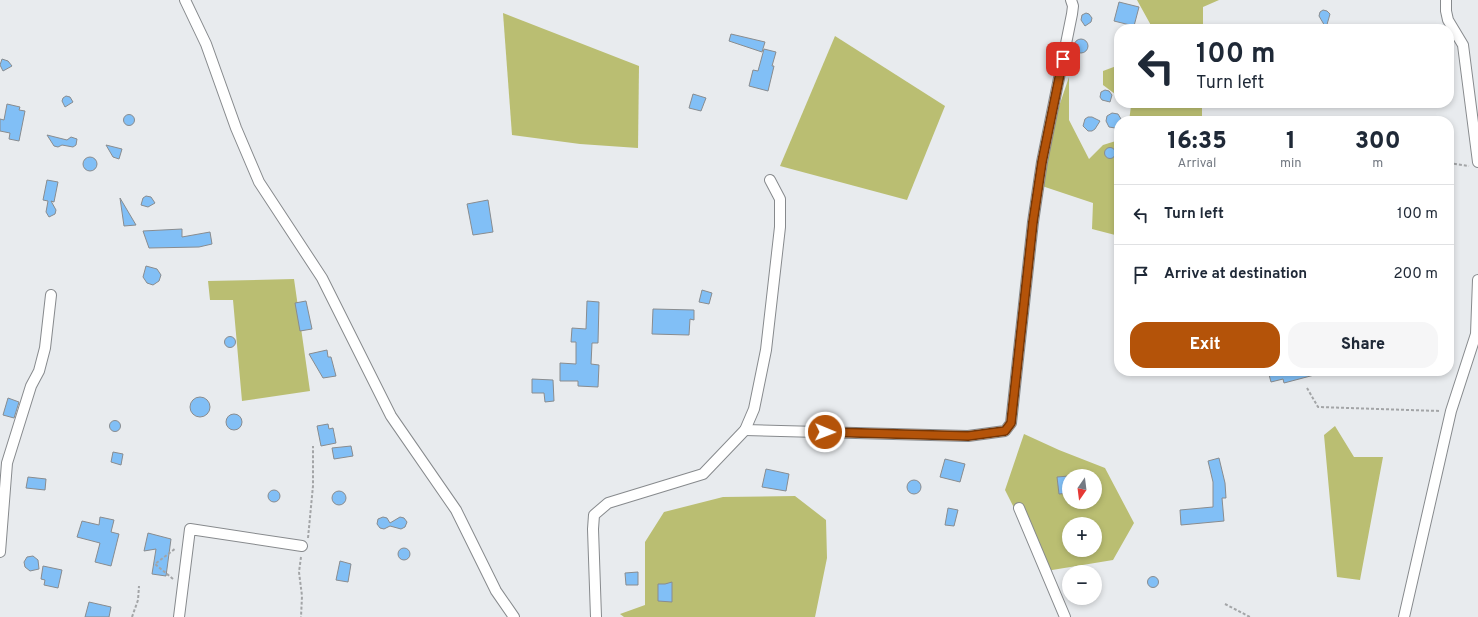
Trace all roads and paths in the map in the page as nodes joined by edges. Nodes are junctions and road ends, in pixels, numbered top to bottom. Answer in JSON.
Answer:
{"nodes":[{"id":1,"x":185,"y":0,"type":"edge"},
{"id":2,"x":1071,"y":0,"type":"edge"},
{"id":3,"x":1446,"y":0,"type":"edge"},
{"id":4,"x":1450,"y":24,"type":"edge"},
{"id":5,"x":1454,"y":30,"type":"edge"},
{"id":6,"x":1454,"y":163,"type":"edge"},
{"id":7,"x":1474,"y":164,"type":"edge"},
{"id":8,"x":770,"y":180,"type":"dead end"},
{"id":9,"x":1478,"y":280,"type":"edge"},
{"id":10,"x":51,"y":295,"type":"dead end"},
{"id":11,"x":1307,"y":388,"type":"dead end"},
{"id":12,"x":1451,"y":411,"type":"junction"},
{"id":13,"x":745,"y":430,"type":"junction"},
{"id":14,"x":313,"y":446,"type":"dead end"},
{"id":15,"x":1020,"y":508,"type":"dead end"},
{"id":16,"x":189,"y":538,"type":"junction"},
{"id":17,"x":302,"y":546,"type":"junction"},
{"id":18,"x":0,"y":552,"type":"edge"},
{"id":19,"x":139,"y":586,"type":"dead end"},
{"id":20,"x":183,"y":588,"type":"junction"},
{"id":21,"x":1225,"y":604,"type":"dead end"},
{"id":22,"x":132,"y":617,"type":"edge"},
{"id":23,"x":179,"y":617,"type":"edge"},
{"id":24,"x":301,"y":617,"type":"edge"},
{"id":25,"x":514,"y":617,"type":"edge"},
{"id":26,"x":596,"y":617,"type":"edge"},
{"id":27,"x":1065,"y":617,"type":"edge"},
{"id":28,"x":1250,"y":617,"type":"edge"},
{"id":29,"x":1404,"y":617,"type":"edge"}],
"edges":[{"from":1,"to":25,"type":"street"},
{"from":2,"to":13,"type":"street"},
{"from":3,"to":4,"type":"street"},
{"from":5,"to":7,"type":"street"},
{"from":6,"to":7,"type":"path"},
{"from":8,"to":13,"type":"street"},
{"from":9,"to":12,"type":"street"},
{"from":10,"to":18,"type":"street"},
{"from":11,"to":12,"type":"path"},
{"from":12,"to":29,"type":"street"},
{"from":13,"to":26,"type":"street"},
{"from":14,"to":17,"type":"path"},
{"from":15,"to":27,"type":"street"},
{"from":16,"to":17,"type":"street"},
{"from":16,"to":20,"type":"street"},
{"from":16,"to":20,"type":"path"},
{"from":17,"to":24,"type":"path"},
{"from":19,"to":22,"type":"path"},
{"from":20,"to":23,"type":"street"},
{"from":21,"to":28,"type":"path"}]}
